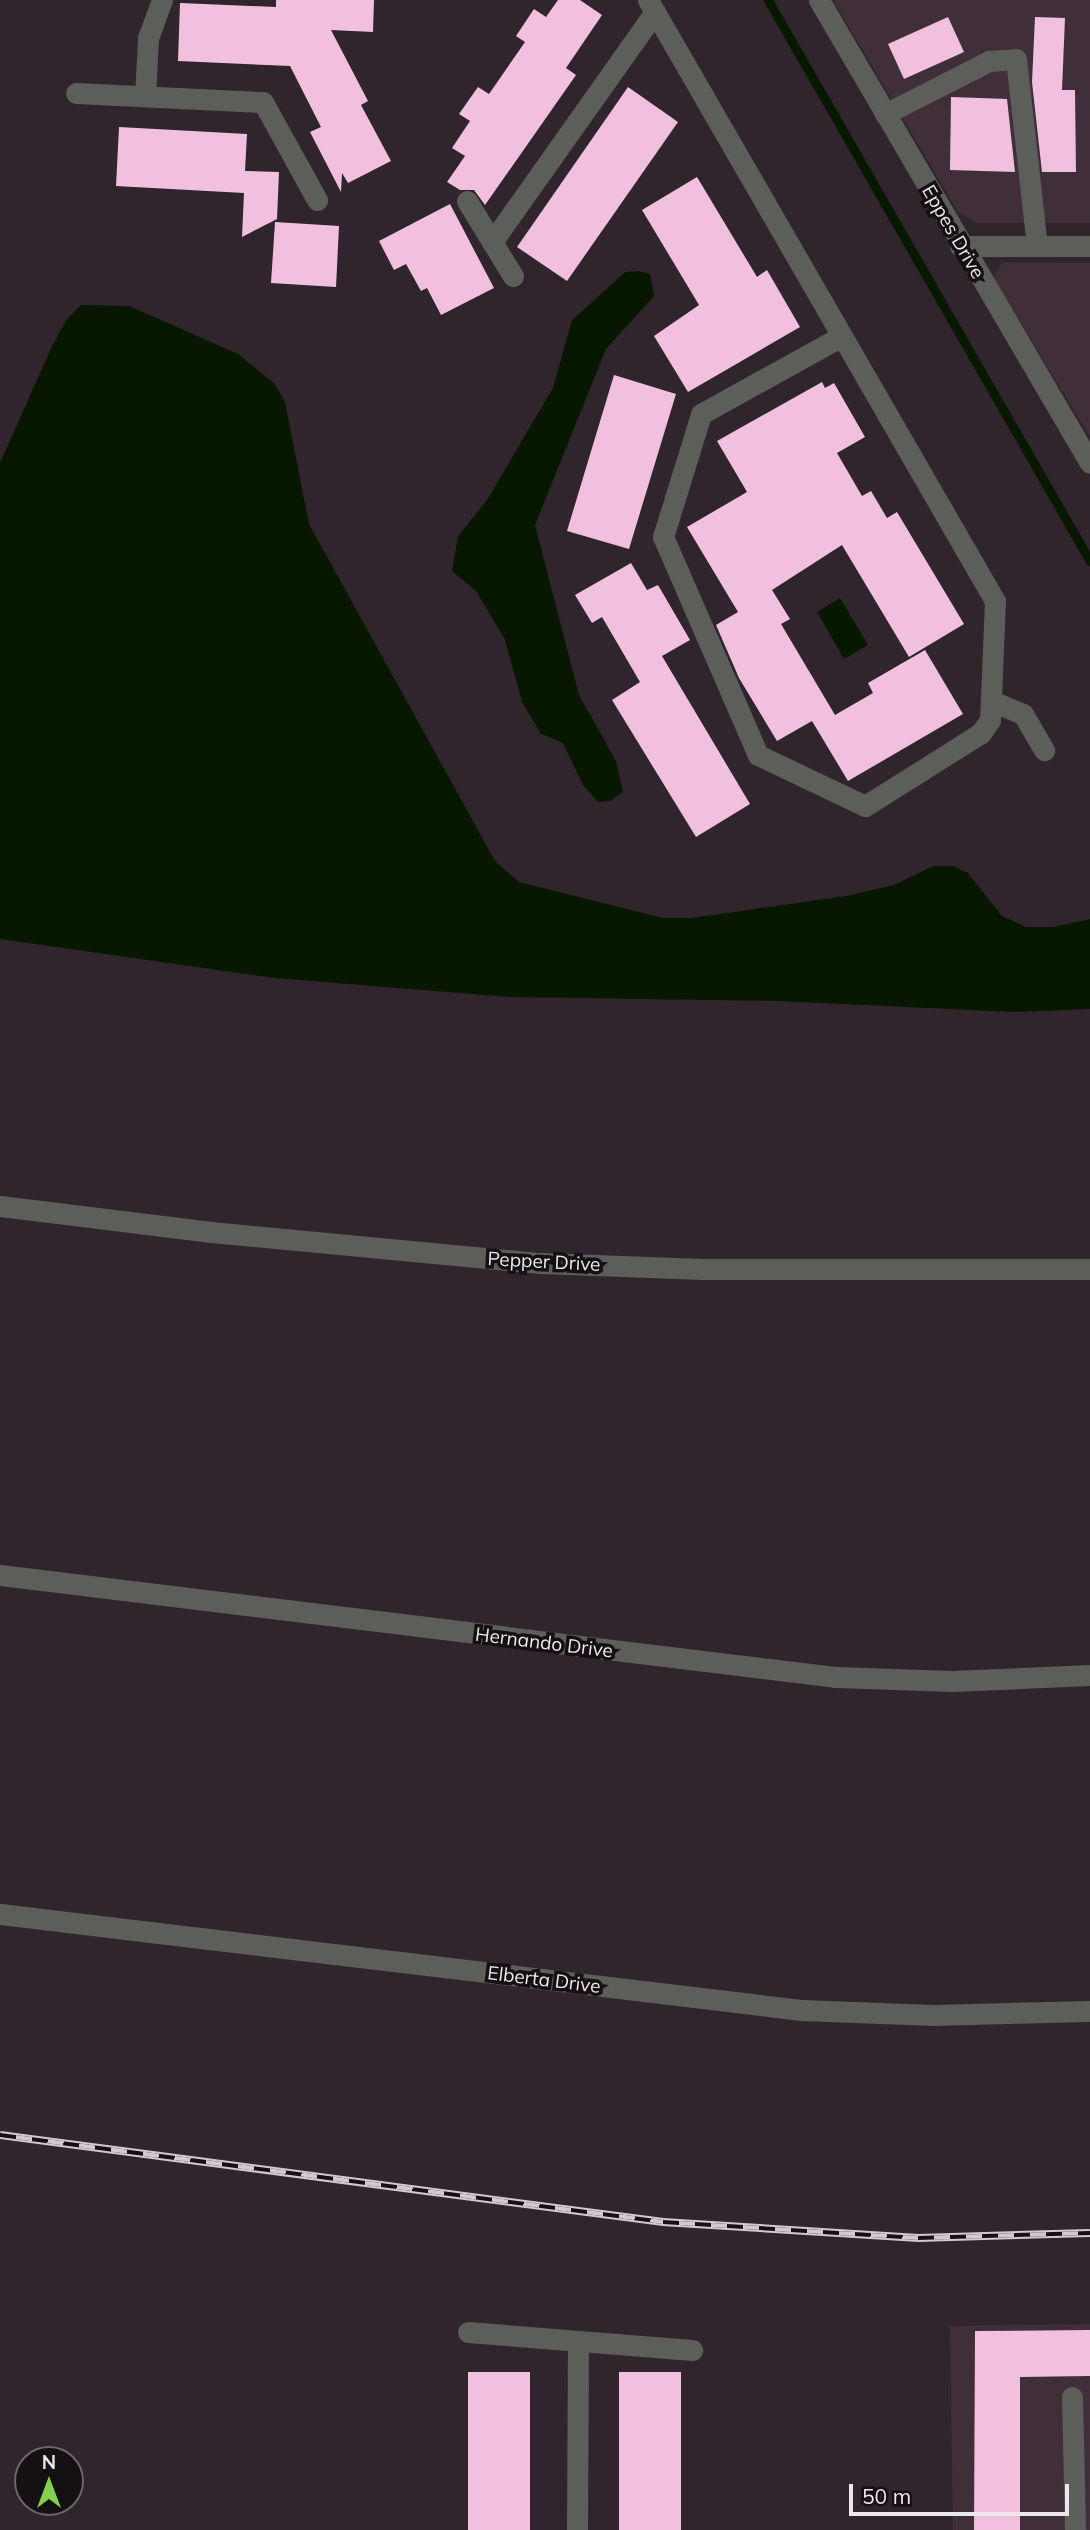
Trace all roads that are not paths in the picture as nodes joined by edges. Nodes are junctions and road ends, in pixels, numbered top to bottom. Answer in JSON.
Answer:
{"nodes":[{"id":1,"x":162,"y":0,"type":"edge"},
{"id":2,"x":819,"y":0,"type":"edge"},
{"id":3,"x":652,"y":6,"type":"edge"},
{"id":4,"x":76,"y":93,"type":"dead end"},
{"id":5,"x":145,"y":96,"type":"junction"},
{"id":6,"x":885,"y":114,"type":"junction"},
{"id":7,"x":317,"y":200,"type":"dead end"},
{"id":8,"x":467,"y":201,"type":"dead end"},
{"id":9,"x":492,"y":242,"type":"junction"},
{"id":10,"x":961,"y":246,"type":"junction"},
{"id":11,"x":1037,"y":246,"type":"junction"},
{"id":12,"x":1090,"y":246,"type":"edge"},
{"id":13,"x":513,"y":276,"type":"dead end"},
{"id":14,"x":842,"y":336,"type":"junction"},
{"id":15,"x":1090,"y":463,"type":"edge"},
{"id":16,"x":992,"y":701,"type":"junction"},
{"id":17,"x":1044,"y":750,"type":"dead end"},
{"id":18,"x":0,"y":1206,"type":"edge"},
{"id":19,"x":1090,"y":1269,"type":"edge"},
{"id":20,"x":0,"y":1575,"type":"edge"},
{"id":21,"x":1090,"y":1675,"type":"edge"},
{"id":22,"x":0,"y":1914,"type":"edge"},
{"id":23,"x":1090,"y":2011,"type":"edge"},
{"id":24,"x":468,"y":2332,"type":"dead end"},
{"id":25,"x":578,"y":2341,"type":"junction"},
{"id":26,"x":692,"y":2350,"type":"dead end"},
{"id":27,"x":1072,"y":2397,"type":"dead end"},
{"id":28,"x":577,"y":2530,"type":"edge"},
{"id":29,"x":1075,"y":2530,"type":"edge"}],
"edges":[{"from":1,"to":5,"type":"street"},
{"from":2,"to":6,"type":"street","name":"Eppes Drive"},
{"from":3,"to":9,"type":"street"},
{"from":3,"to":14,"type":"street"},
{"from":4,"to":5,"type":"street"},
{"from":5,"to":7,"type":"street"},
{"from":6,"to":10,"type":"street","name":"Eppes Drive"},
{"from":6,"to":11,"type":"street"},
{"from":8,"to":9,"type":"street"},
{"from":9,"to":13,"type":"street"},
{"from":10,"to":11,"type":"street"},
{"from":10,"to":15,"type":"street","name":"Eppes Drive"},
{"from":11,"to":12,"type":"street"},
{"from":14,"to":16,"type":"street"},
{"from":14,"to":16,"type":"street"},
{"from":16,"to":17,"type":"street"},
{"from":18,"to":19,"type":"street","name":"Pepper Drive"},
{"from":20,"to":21,"type":"street","name":"Hernando Drive"},
{"from":22,"to":23,"type":"street","name":"Elberta Drive"},
{"from":24,"to":25,"type":"street"},
{"from":25,"to":26,"type":"street"},
{"from":25,"to":28,"type":"street"},
{"from":27,"to":29,"type":"street"}]}
